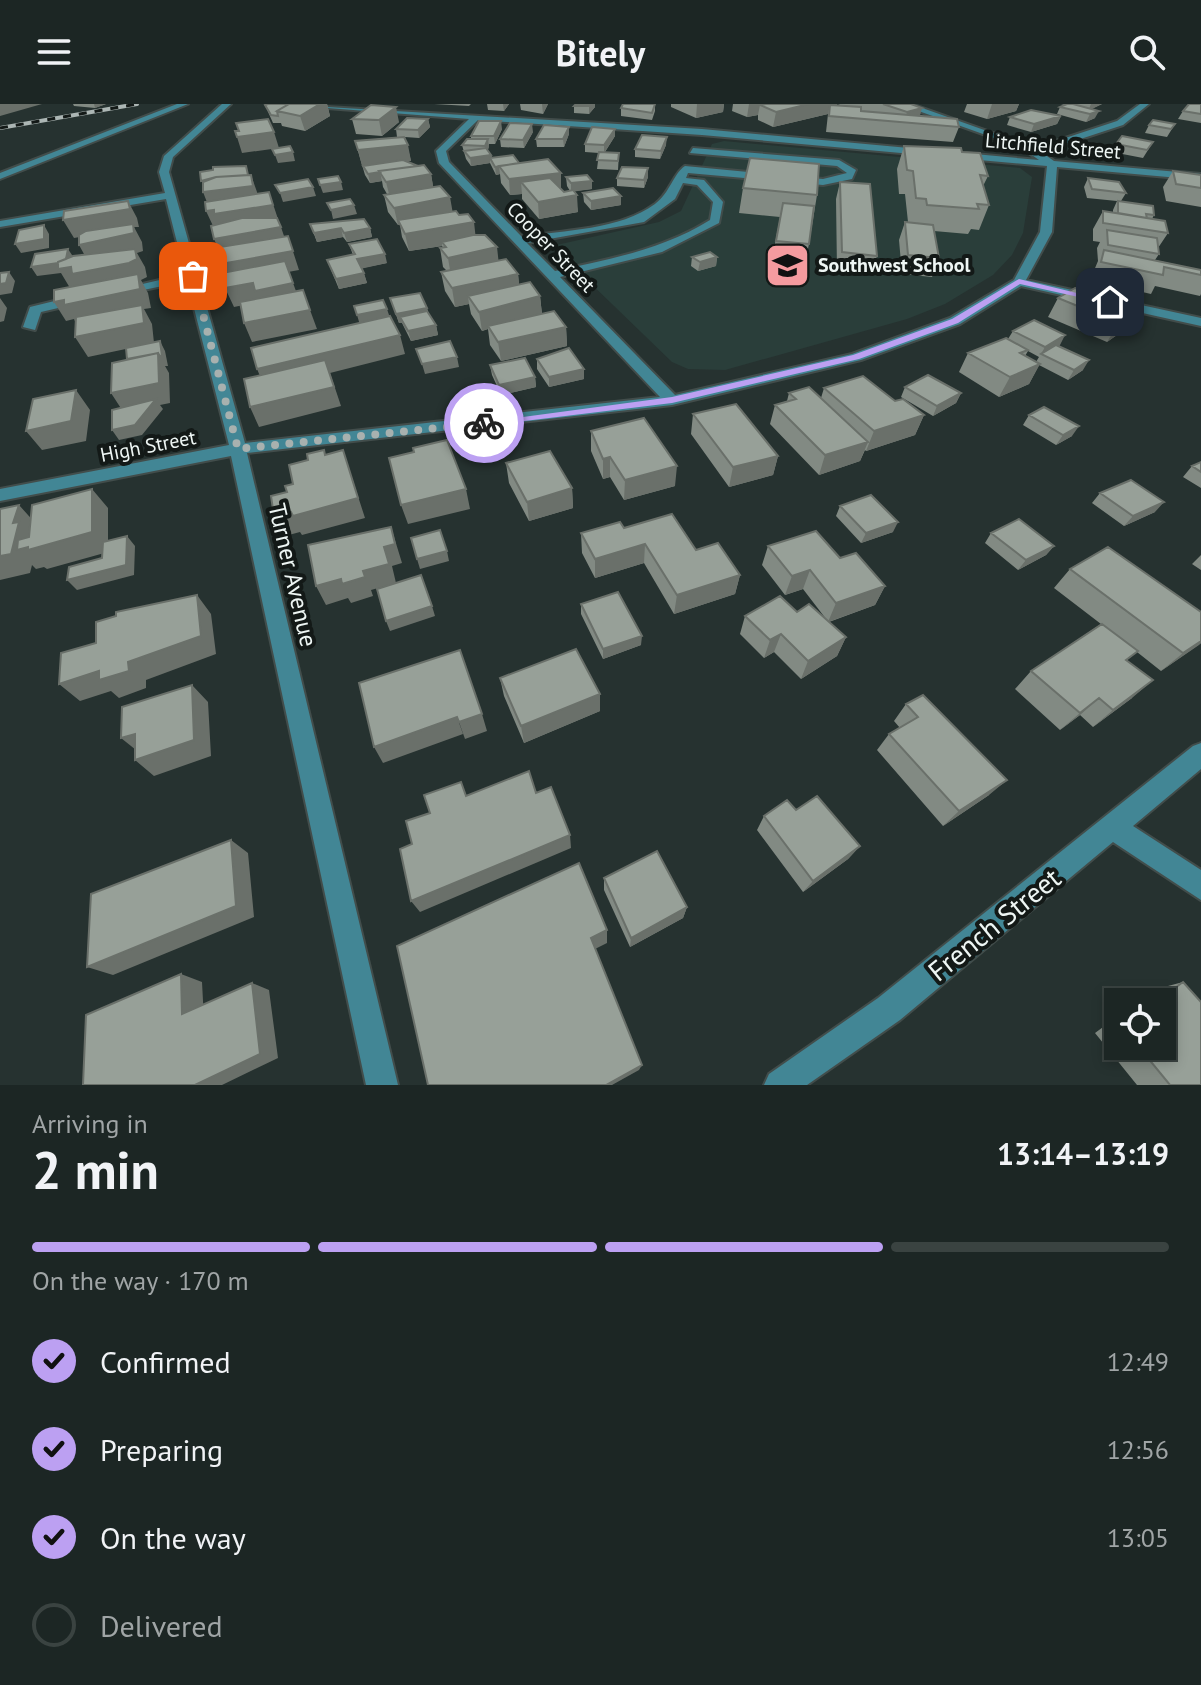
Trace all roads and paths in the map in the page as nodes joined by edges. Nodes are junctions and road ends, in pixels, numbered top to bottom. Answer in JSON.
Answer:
{"nodes":[{"id":1,"x":184,"y":104,"type":"edge"},
{"id":2,"x":227,"y":104,"type":"edge"},
{"id":3,"x":280,"y":104,"type":"edge"},
{"id":4,"x":903,"y":104,"type":"edge"},
{"id":5,"x":1145,"y":104,"type":"edge"},
{"id":6,"x":475,"y":118,"type":"junction"},
{"id":7,"x":702,"y":132,"type":"junction"},
{"id":8,"x":693,"y":151,"type":"junction"},
{"id":9,"x":1036,"y":151,"type":"junction"},
{"id":10,"x":1052,"y":164,"type":"junction"},
{"id":11,"x":682,"y":175,"type":"junction"},
{"id":12,"x":0,"y":176,"type":"edge"},
{"id":13,"x":1201,"y":177,"type":"edge"},
{"id":14,"x":172,"y":195,"type":"junction"},
{"id":15,"x":0,"y":224,"type":"edge"},
{"id":16,"x":520,"y":241,"type":"junction"},
{"id":17,"x":553,"y":275,"type":"junction"},
{"id":18,"x":193,"y":276,"type":"junction"},
{"id":19,"x":1019,"y":282,"type":"junction"},
{"id":20,"x":104,"y":294,"type":"edge"},
{"id":21,"x":89,"y":297,"type":"edge"},
{"id":22,"x":1201,"y":322,"type":"edge"},
{"id":23,"x":30,"y":327,"type":"dead end"},
{"id":24,"x":672,"y":400,"type":"junction"},
{"id":25,"x":238,"y":449,"type":"junction"},
{"id":26,"x":0,"y":495,"type":"edge"},
{"id":27,"x":1201,"y":754,"type":"edge"},
{"id":28,"x":1112,"y":827,"type":"junction"},
{"id":29,"x":1201,"y":886,"type":"edge"},
{"id":30,"x":382,"y":1085,"type":"edge"},
{"id":31,"x":780,"y":1085,"type":"edge"}],
"edges":[{"from":1,"to":12,"type":"street"},
{"from":2,"to":14,"type":"street","name":"Turner Avenue"},
{"from":3,"to":6,"type":"street","name":"Litchfield Street"},
{"from":4,"to":9,"type":"street"},
{"from":5,"to":9,"type":"street"},
{"from":6,"to":7,"type":"street","name":"Litchfield Street"},
{"from":6,"to":16,"type":"street","name":"Cooper Street"},
{"from":7,"to":8,"type":"street"},
{"from":7,"to":10,"type":"street","name":"Litchfield Street"},
{"from":8,"to":11,"type":"street"},
{"from":8,"to":11,"type":"street"},
{"from":9,"to":10,"type":"street"},
{"from":10,"to":13,"type":"street","name":"Litchfield Street"},
{"from":10,"to":19,"type":"street"},
{"from":11,"to":16,"type":"street"},
{"from":11,"to":17,"type":"street"},
{"from":14,"to":15,"type":"street"},
{"from":14,"to":18,"type":"street","name":"Turner Avenue"},
{"from":16,"to":17,"type":"street","name":"Cooper Street"},
{"from":17,"to":24,"type":"street","name":"Cooper Street"},
{"from":18,"to":20,"type":"street"},
{"from":18,"to":25,"type":"street","name":"Turner Avenue"},
{"from":19,"to":22,"type":"street"},
{"from":19,"to":24,"type":"street","name":"High Street"},
{"from":21,"to":23,"type":"street"},
{"from":24,"to":25,"type":"street","name":"High Street"},
{"from":25,"to":26,"type":"street","name":"High Street"},
{"from":25,"to":30,"type":"street","name":"Turner Avenue"},
{"from":27,"to":28,"type":"street","name":"French Street"},
{"from":28,"to":29,"type":"street"},
{"from":28,"to":31,"type":"street","name":"French Street"}]}
